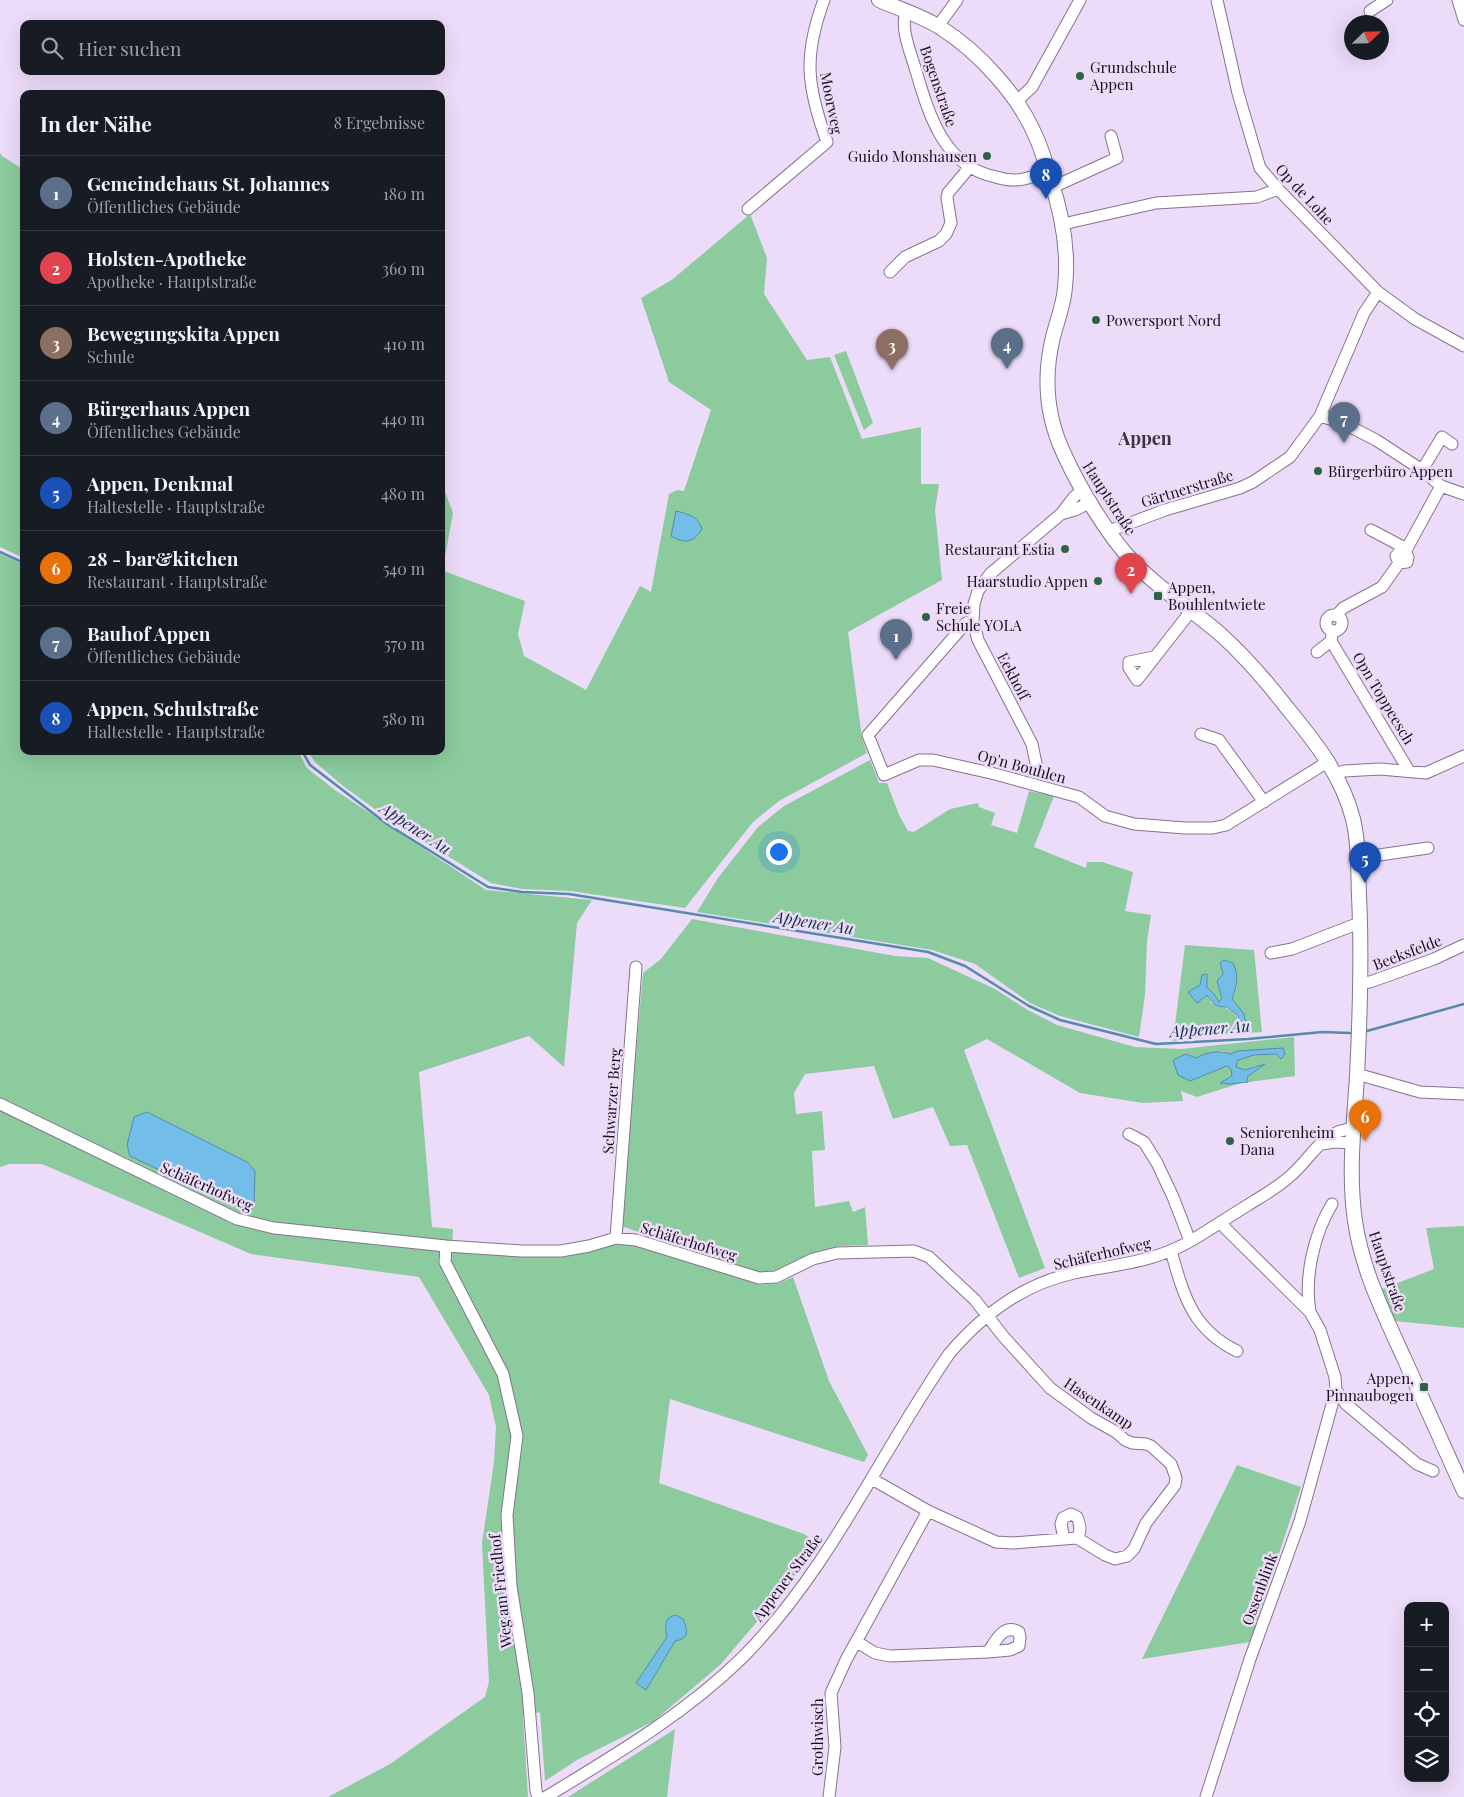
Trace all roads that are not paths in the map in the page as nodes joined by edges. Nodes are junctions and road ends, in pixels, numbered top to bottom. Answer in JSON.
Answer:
{"nodes":[{"id":1,"x":824,"y":0,"type":"edge"},
{"id":2,"x":879,"y":0,"type":"edge"},
{"id":3,"x":957,"y":0,"type":"edge"},
{"id":4,"x":1080,"y":0,"type":"edge"},
{"id":5,"x":1217,"y":0,"type":"edge"},
{"id":6,"x":1386,"y":0,"type":"edge"},
{"id":7,"x":1458,"y":0,"type":"edge"},
{"id":8,"x":1370,"y":11,"type":"dead end"},
{"id":9,"x":906,"y":12,"type":"junction"},
{"id":10,"x":1464,"y":20,"type":"edge"},
{"id":11,"x":938,"y":26,"type":"junction"},
{"id":12,"x":1016,"y":102,"type":"junction"},
{"id":13,"x":1111,"y":136,"type":"dead end"},
{"id":14,"x":969,"y":168,"type":"junction"},
{"id":15,"x":1048,"y":171,"type":"junction"},
{"id":16,"x":1053,"y":187,"type":"junction"},
{"id":17,"x":1278,"y":189,"type":"junction"},
{"id":18,"x":748,"y":209,"type":"dead end"},
{"id":19,"x":1063,"y":224,"type":"junction"},
{"id":20,"x":890,"y":272,"type":"dead end"},
{"id":21,"x":1378,"y":292,"type":"junction"},
{"id":22,"x":1464,"y":346,"type":"edge"},
{"id":23,"x":1320,"y":416,"type":"junction"},
{"id":24,"x":1452,"y":444,"type":"dead end"},
{"id":25,"x":1422,"y":470,"type":"junction"},
{"id":26,"x":1441,"y":486,"type":"junction"},
{"id":27,"x":1083,"y":490,"type":"junction"},
{"id":28,"x":1464,"y":494,"type":"edge"},
{"id":29,"x":1091,"y":502,"type":"junction"},
{"id":30,"x":1061,"y":514,"type":"junction"},
{"id":31,"x":1370,"y":530,"type":"dead end"},
{"id":32,"x":1109,"y":531,"type":"junction"},
{"id":33,"x":1406,"y":551,"type":"junction"},
{"id":34,"x":1191,"y":611,"type":"junction"},
{"id":35,"x":973,"y":621,"type":"junction"},
{"id":36,"x":1332,"y":636,"type":"junction"},
{"id":37,"x":1317,"y":652,"type":"dead end"},
{"id":38,"x":1154,"y":657,"type":"dead end"},
{"id":39,"x":1201,"y":734,"type":"dead end"},
{"id":40,"x":1464,"y":756,"type":"edge"},
{"id":41,"x":1329,"y":761,"type":"junction"},
{"id":42,"x":1037,"y":768,"type":"dead end"},
{"id":43,"x":1409,"y":772,"type":"junction"},
{"id":44,"x":1336,"y":774,"type":"junction"},
{"id":45,"x":1264,"y":802,"type":"junction"},
{"id":46,"x":1428,"y":848,"type":"dead end"},
{"id":47,"x":1358,"y":858,"type":"junction"},
{"id":48,"x":1360,"y":925,"type":"junction"},
{"id":49,"x":1464,"y":945,"type":"edge"},
{"id":50,"x":1270,"y":953,"type":"dead end"},
{"id":51,"x":636,"y":967,"type":"dead end"},
{"id":52,"x":1360,"y":983,"type":"junction"},
{"id":53,"x":1357,"y":1074,"type":"junction"},
{"id":54,"x":1464,"y":1094,"type":"edge"},
{"id":55,"x":0,"y":1104,"type":"edge"},
{"id":56,"x":1129,"y":1134,"type":"dead end"},
{"id":57,"x":1353,"y":1136,"type":"junction"},
{"id":58,"x":1332,"y":1204,"type":"dead end"},
{"id":59,"x":1221,"y":1222,"type":"junction"},
{"id":60,"x":616,"y":1238,"type":"junction"},
{"id":61,"x":1190,"y":1241,"type":"junction"},
{"id":62,"x":446,"y":1246,"type":"junction"},
{"id":63,"x":1170,"y":1251,"type":"junction"},
{"id":64,"x":1310,"y":1312,"type":"junction"},
{"id":65,"x":987,"y":1314,"type":"junction"},
{"id":66,"x":1237,"y":1352,"type":"dead end"},
{"id":67,"x":1336,"y":1390,"type":"junction"},
{"id":68,"x":1433,"y":1471,"type":"dead end"},
{"id":69,"x":872,"y":1478,"type":"junction"},
{"id":70,"x":1464,"y":1491,"type":"edge"},
{"id":71,"x":928,"y":1510,"type":"junction"},
{"id":72,"x":1064,"y":1538,"type":"junction"},
{"id":73,"x":1077,"y":1538,"type":"junction"},
{"id":74,"x":854,"y":1646,"type":"junction"},
{"id":75,"x":988,"y":1652,"type":"dead end"},
{"id":76,"x":538,"y":1797,"type":"edge"},
{"id":77,"x":546,"y":1797,"type":"edge"},
{"id":78,"x":829,"y":1797,"type":"edge"},
{"id":79,"x":1206,"y":1797,"type":"edge"}],
"edges":[{"from":1,"to":18,"type":"street","name":"Moorweg"},
{"from":2,"to":9,"type":"main road","name":"Hauptstraße"},
{"from":3,"to":11,"type":"street"},
{"from":4,"to":12,"type":"street"},
{"from":5,"to":17,"type":"street","name":"Op de Lohe"},
{"from":6,"to":8,"type":"street"},
{"from":7,"to":10,"type":"street"},
{"from":9,"to":11,"type":"main road","name":"Hauptstraße"},
{"from":9,"to":14,"type":"street","name":"Bogenstraße"},
{"from":11,"to":12,"type":"main road","name":"Hauptstraße"},
{"from":12,"to":15,"type":"main road","name":"Hauptstraße"},
{"from":13,"to":16,"type":"street"},
{"from":14,"to":15,"type":"street","name":"Bogenstraße"},
{"from":14,"to":20,"type":"street"},
{"from":15,"to":16,"type":"main road","name":"Hauptstraße"},
{"from":16,"to":19,"type":"main road","name":"Hauptstraße"},
{"from":17,"to":19,"type":"street"},
{"from":17,"to":21,"type":"street","name":"Op de Lohe"},
{"from":19,"to":27,"type":"main road","name":"Hauptstraße"},
{"from":21,"to":22,"type":"street","name":"Op de Lohe"},
{"from":21,"to":23,"type":"street","name":"Gärtnerstraße"},
{"from":23,"to":25,"type":"street"},
{"from":23,"to":32,"type":"street","name":"Gärtnerstraße"},
{"from":24,"to":25,"type":"street"},
{"from":25,"to":26,"type":"street"},
{"from":26,"to":28,"type":"street"},
{"from":26,"to":33,"type":"street"},
{"from":27,"to":29,"type":"main road","name":"Hauptstraße"},
{"from":27,"to":30,"type":"street","name":"Eekhoff"},
{"from":29,"to":30,"type":"street","name":"Eekhoff"},
{"from":29,"to":32,"type":"main road","name":"Hauptstraße"},
{"from":30,"to":35,"type":"street","name":"Eekhoff"},
{"from":31,"to":33,"type":"street"},
{"from":32,"to":34,"type":"main road","name":"Hauptstraße"},
{"from":33,"to":36,"type":"street"},
{"from":34,"to":38,"type":"street"},
{"from":34,"to":41,"type":"main road","name":"Hauptstraße"},
{"from":35,"to":42,"type":"street","name":"Eekhoff"},
{"from":35,"to":45,"type":"street","name":"Op'n Bouhlen"},
{"from":36,"to":37,"type":"street"},
{"from":36,"to":43,"type":"street","name":"Opn Toppeesch"},
{"from":39,"to":45,"type":"street"},
{"from":40,"to":43,"type":"street"},
{"from":41,"to":44,"type":"main road","name":"Hauptstraße"},
{"from":41,"to":45,"type":"street","name":"Op'n Bouhlen"},
{"from":43,"to":44,"type":"street"},
{"from":44,"to":47,"type":"main road","name":"Hauptstraße"},
{"from":46,"to":47,"type":"street"},
{"from":47,"to":48,"type":"main road","name":"Hauptstraße"},
{"from":48,"to":50,"type":"street"},
{"from":48,"to":52,"type":"main road","name":"Hauptstraße"},
{"from":49,"to":52,"type":"street","name":"Beeksfelde"},
{"from":51,"to":60,"type":"street","name":"Schwarzer Berg"},
{"from":52,"to":53,"type":"main road","name":"Hauptstraße"},
{"from":53,"to":54,"type":"street"},
{"from":53,"to":57,"type":"main road","name":"Hauptstraße"},
{"from":55,"to":62,"type":"street","name":"Schäferhofweg"},
{"from":56,"to":61,"type":"street"},
{"from":57,"to":59,"type":"street","name":"Schäferhofweg"},
{"from":57,"to":70,"type":"main road","name":"Hauptstraße"},
{"from":58,"to":64,"type":"street"},
{"from":59,"to":61,"type":"street","name":"Schäferhofweg"},
{"from":59,"to":64,"type":"street","name":"Ossenblink"},
{"from":60,"to":62,"type":"street","name":"Schäferhofweg"},
{"from":60,"to":65,"type":"street","name":"Schäferhofweg"},
{"from":61,"to":63,"type":"street","name":"Schäferhofweg"},
{"from":62,"to":76,"type":"street","name":"Weg am Friedhof"},
{"from":63,"to":65,"type":"street","name":"Schäferhofweg"},
{"from":63,"to":66,"type":"street"},
{"from":64,"to":67,"type":"street","name":"Ossenblink"},
{"from":65,"to":69,"type":"street","name":"Appener Straße"},
{"from":65,"to":73,"type":"street","name":"Hasenkamp"},
{"from":67,"to":68,"type":"street","name":"Ossenblink"},
{"from":67,"to":79,"type":"street","name":"Ossenblink"},
{"from":69,"to":71,"type":"street"},
{"from":69,"to":77,"type":"street","name":"Appener Straße"},
{"from":71,"to":72,"type":"street"},
{"from":71,"to":74,"type":"street"},
{"from":72,"to":73,"type":"street"},
{"from":72,"to":73,"type":"street"},
{"from":74,"to":75,"type":"street"},
{"from":74,"to":78,"type":"street","name":"Grothwisch"}]}
